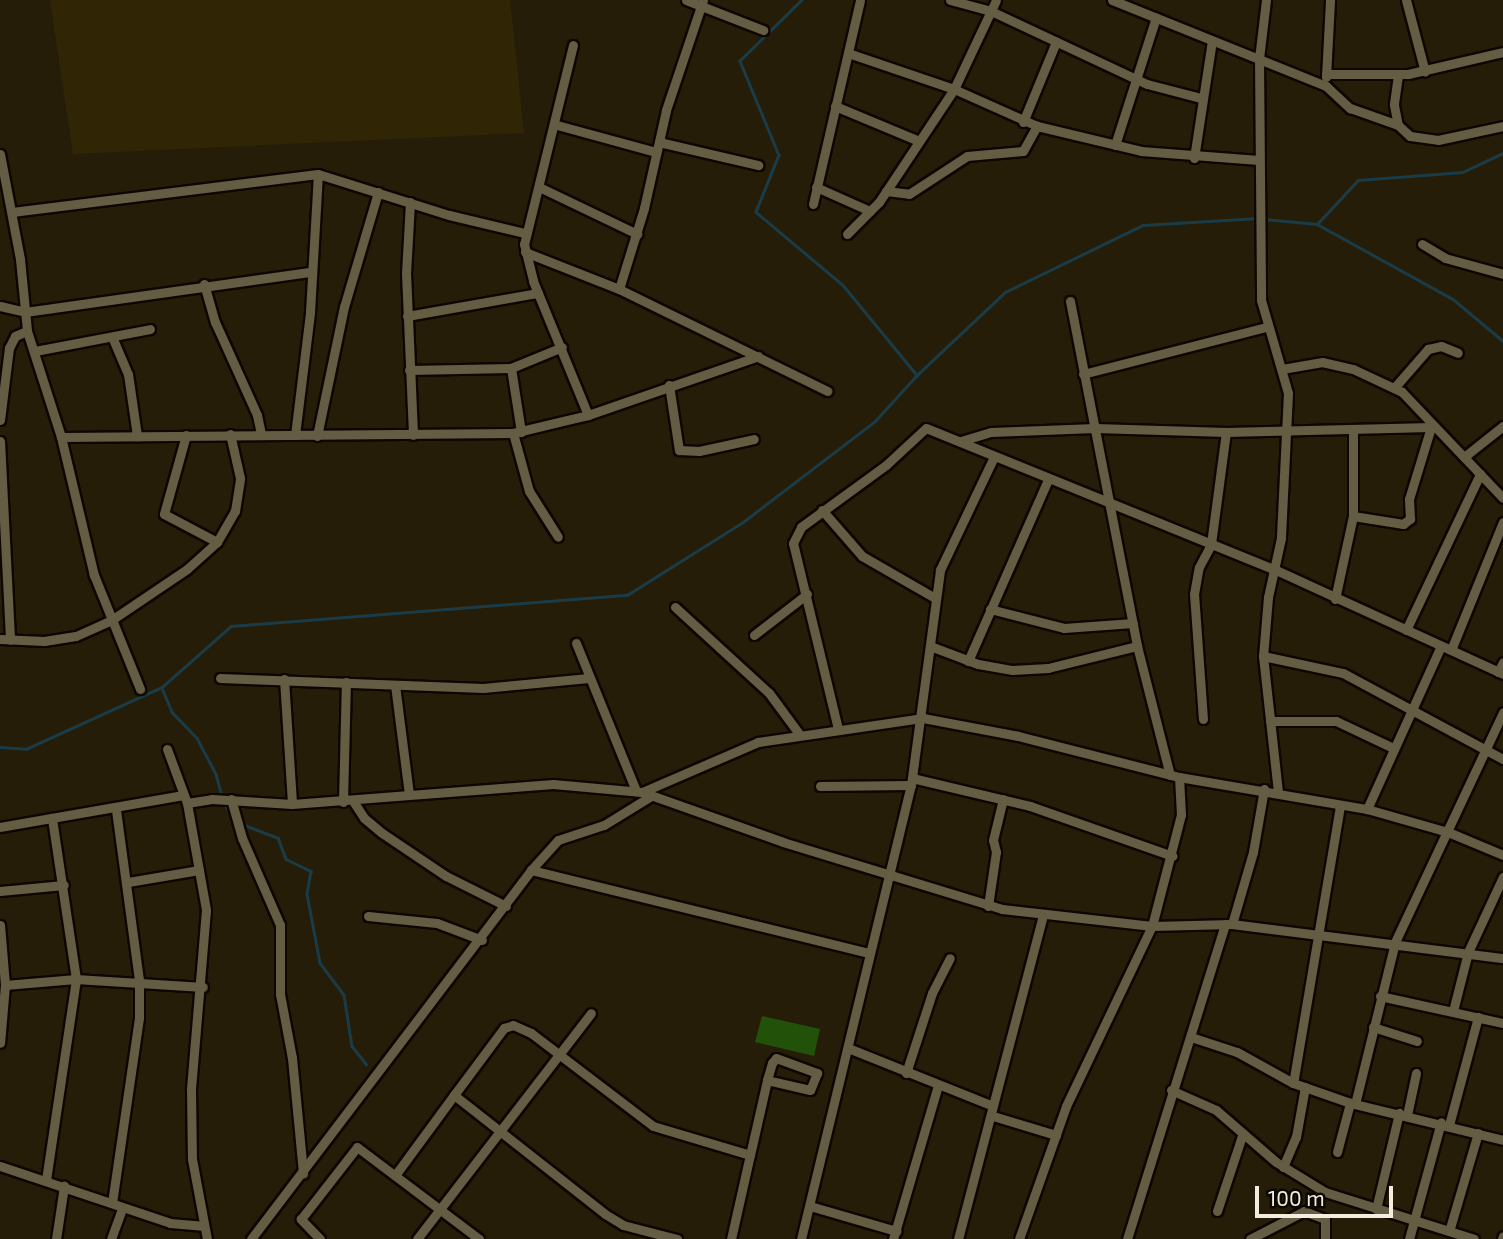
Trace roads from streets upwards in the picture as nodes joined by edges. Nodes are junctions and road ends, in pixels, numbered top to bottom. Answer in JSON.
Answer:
{"nodes":[{"id":1,"x":686,"y":0,"type":"edge"},
{"id":2,"x":860,"y":0,"type":"edge"},
{"id":3,"x":950,"y":0,"type":"edge"},
{"id":4,"x":996,"y":0,"type":"edge"},
{"id":5,"x":1112,"y":0,"type":"edge"},
{"id":6,"x":1266,"y":0,"type":"edge"},
{"id":7,"x":1330,"y":0,"type":"edge"},
{"id":8,"x":1406,"y":0,"type":"edge"},
{"id":9,"x":702,"y":3,"type":"edge"},
{"id":10,"x":991,"y":11,"type":"junction"},
{"id":11,"x":1156,"y":17,"type":"junction"},
{"id":12,"x":763,"y":30,"type":"dead end"},
{"id":13,"x":1212,"y":40,"type":"junction"},
{"id":14,"x":1056,"y":43,"type":"junction"},
{"id":15,"x":573,"y":45,"type":"dead end"},
{"id":16,"x":1503,"y":52,"type":"edge"},
{"id":17,"x":848,"y":53,"type":"junction"},
{"id":18,"x":1259,"y":59,"type":"junction"},
{"id":19,"x":1424,"y":72,"type":"junction"},
{"id":20,"x":1326,"y":74,"type":"junction"},
{"id":21,"x":1398,"y":75,"type":"junction"},
{"id":22,"x":1136,"y":79,"type":"junction"},
{"id":23,"x":1326,"y":86,"type":"junction"},
{"id":24,"x":954,"y":89,"type":"junction"},
{"id":25,"x":1201,"y":97,"type":"junction"},
{"id":26,"x":835,"y":106,"type":"junction"},
{"id":27,"x":1023,"y":122,"type":"junction"},
{"id":28,"x":557,"y":125,"type":"junction"},
{"id":29,"x":1398,"y":125,"type":"junction"},
{"id":30,"x":1037,"y":126,"type":"junction"},
{"id":31,"x":1503,"y":126,"type":"edge"},
{"id":32,"x":919,"y":141,"type":"junction"},
{"id":33,"x":659,"y":142,"type":"junction"},
{"id":34,"x":1115,"y":145,"type":"junction"},
{"id":35,"x":656,"y":152,"type":"junction"},
{"id":36,"x":0,"y":154,"type":"edge"},
{"id":37,"x":1194,"y":158,"type":"junction"},
{"id":38,"x":1259,"y":160,"type":"junction"},
{"id":39,"x":758,"y":166,"type":"dead end"},
{"id":40,"x":317,"y":174,"type":"junction"},
{"id":41,"x":539,"y":187,"type":"junction"},
{"id":42,"x":816,"y":187,"type":"junction"},
{"id":43,"x":886,"y":191,"type":"junction"},
{"id":44,"x":378,"y":192,"type":"junction"},
{"id":45,"x":410,"y":202,"type":"junction"},
{"id":46,"x":813,"y":204,"type":"dead end"},
{"id":47,"x":870,"y":211,"type":"junction"},
{"id":48,"x":12,"y":212,"type":"junction"},
{"id":49,"x":524,"y":233,"type":"junction"},
{"id":50,"x":637,"y":233,"type":"junction"},
{"id":51,"x":847,"y":234,"type":"dead end"},
{"id":52,"x":1422,"y":244,"type":"dead end"},
{"id":53,"x":525,"y":252,"type":"junction"},
{"id":54,"x":311,"y":272,"type":"junction"},
{"id":55,"x":1503,"y":274,"type":"edge"},
{"id":56,"x":204,"y":284,"type":"junction"},
{"id":57,"x":619,"y":289,"type":"junction"},
{"id":58,"x":538,"y":293,"type":"junction"},
{"id":59,"x":1070,"y":301,"type":"dead end"},
{"id":60,"x":0,"y":306,"type":"edge"},
{"id":61,"x":25,"y":312,"type":"junction"},
{"id":62,"x":407,"y":316,"type":"junction"},
{"id":63,"x":1266,"y":327,"type":"junction"},
{"id":64,"x":150,"y":330,"type":"dead end"},
{"id":65,"x":27,"y":331,"type":"junction"},
{"id":66,"x":113,"y":339,"type":"junction"},
{"id":67,"x":562,"y":347,"type":"junction"},
{"id":68,"x":35,"y":351,"type":"junction"},
{"id":69,"x":1458,"y":353,"type":"dead end"},
{"id":70,"x":758,"y":356,"type":"junction"},
{"id":71,"x":511,"y":368,"type":"junction"},
{"id":72,"x":1282,"y":369,"type":"junction"},
{"id":73,"x":409,"y":370,"type":"junction"},
{"id":74,"x":1083,"y":374,"type":"junction"},
{"id":75,"x":669,"y":385,"type":"junction"},
{"id":76,"x":1394,"y":388,"type":"junction"},
{"id":77,"x":827,"y":391,"type":"dead end"},
{"id":78,"x":588,"y":415,"type":"junction"},
{"id":79,"x":0,"y":420,"type":"edge"},
{"id":80,"x":1432,"y":424,"type":"junction"},
{"id":81,"x":1503,"y":426,"type":"edge"},
{"id":82,"x":1095,"y":428,"type":"junction"},
{"id":83,"x":1353,"y":429,"type":"junction"},
{"id":84,"x":1286,"y":431,"type":"junction"},
{"id":85,"x":517,"y":432,"type":"junction"},
{"id":86,"x":1226,"y":432,"type":"junction"},
{"id":87,"x":261,"y":434,"type":"junction"},
{"id":88,"x":187,"y":435,"type":"junction"},
{"id":89,"x":230,"y":435,"type":"junction"},
{"id":90,"x":295,"y":435,"type":"junction"},
{"id":91,"x":413,"y":435,"type":"junction"},
{"id":92,"x":61,"y":436,"type":"junction"},
{"id":93,"x":137,"y":436,"type":"junction"},
{"id":94,"x":317,"y":436,"type":"junction"},
{"id":95,"x":754,"y":439,"type":"dead end"},
{"id":96,"x":0,"y":441,"type":"edge"},
{"id":97,"x":961,"y":441,"type":"junction"},
{"id":98,"x":994,"y":457,"type":"junction"},
{"id":99,"x":1464,"y":457,"type":"junction"},
{"id":100,"x":1480,"y":474,"type":"junction"},
{"id":101,"x":1048,"y":480,"type":"junction"},
{"id":102,"x":1503,"y":498,"type":"edge"},
{"id":103,"x":1109,"y":506,"type":"junction"},
{"id":104,"x":822,"y":510,"type":"junction"},
{"id":105,"x":1353,"y":516,"type":"junction"},
{"id":106,"x":1503,"y":523,"type":"edge"},
{"id":107,"x":558,"y":537,"type":"dead end"},
{"id":108,"x":217,"y":542,"type":"junction"},
{"id":109,"x":1211,"y":544,"type":"junction"},
{"id":110,"x":1276,"y":570,"type":"junction"},
{"id":111,"x":807,"y":594,"type":"junction"},
{"id":112,"x":935,"y":598,"type":"junction"},
{"id":113,"x":1335,"y":598,"type":"junction"},
{"id":114,"x":675,"y":607,"type":"dead end"},
{"id":115,"x":990,"y":609,"type":"junction"},
{"id":116,"x":110,"y":621,"type":"junction"},
{"id":117,"x":1133,"y":623,"type":"junction"},
{"id":118,"x":1406,"y":630,"type":"junction"},
{"id":119,"x":754,"y":635,"type":"dead end"},
{"id":120,"x":5,"y":639,"type":"edge"},
{"id":121,"x":576,"y":643,"type":"dead end"},
{"id":122,"x":930,"y":646,"type":"junction"},
{"id":123,"x":1138,"y":646,"type":"junction"},
{"id":124,"x":1441,"y":646,"type":"junction"},
{"id":125,"x":1451,"y":650,"type":"junction"},
{"id":126,"x":1264,"y":656,"type":"junction"},
{"id":127,"x":968,"y":661,"type":"junction"},
{"id":128,"x":1503,"y":662,"type":"edge"},
{"id":129,"x":1501,"y":673,"type":"edge"},
{"id":130,"x":220,"y":678,"type":"dead end"},
{"id":131,"x":589,"y":678,"type":"junction"},
{"id":132,"x":284,"y":679,"type":"junction"},
{"id":133,"x":346,"y":682,"type":"junction"},
{"id":134,"x":395,"y":685,"type":"junction"},
{"id":135,"x":140,"y":689,"type":"dead end"},
{"id":136,"x":1411,"y":708,"type":"junction"},
{"id":137,"x":1503,"y":712,"type":"edge"},
{"id":138,"x":923,"y":718,"type":"junction"},
{"id":139,"x":1203,"y":719,"type":"dead end"},
{"id":140,"x":1270,"y":721,"type":"junction"},
{"id":141,"x":838,"y":729,"type":"junction"},
{"id":142,"x":800,"y":735,"type":"junction"},
{"id":143,"x":1393,"y":748,"type":"junction"},
{"id":144,"x":167,"y":749,"type":"dead end"},
{"id":145,"x":1487,"y":749,"type":"junction"},
{"id":146,"x":1503,"y":759,"type":"edge"},
{"id":147,"x":1175,"y":776,"type":"junction"},
{"id":148,"x":911,"y":781,"type":"junction"},
{"id":149,"x":821,"y":786,"type":"dead end"},
{"id":150,"x":1264,"y":789,"type":"junction"},
{"id":151,"x":1278,"y":791,"type":"junction"},
{"id":152,"x":643,"y":793,"type":"junction"},
{"id":153,"x":409,"y":794,"type":"junction"},
{"id":154,"x":185,"y":799,"type":"junction"},
{"id":155,"x":231,"y":799,"type":"junction"},
{"id":156,"x":1003,"y":799,"type":"junction"},
{"id":157,"x":353,"y":801,"type":"junction"},
{"id":158,"x":343,"y":802,"type":"junction"},
{"id":159,"x":292,"y":804,"type":"junction"},
{"id":160,"x":1340,"y":806,"type":"junction"},
{"id":161,"x":116,"y":809,"type":"junction"},
{"id":162,"x":1367,"y":809,"type":"junction"},
{"id":163,"x":52,"y":818,"type":"junction"},
{"id":164,"x":0,"y":827,"type":"edge"},
{"id":165,"x":1448,"y":832,"type":"junction"},
{"id":166,"x":1503,"y":855,"type":"edge"},
{"id":167,"x":1173,"y":856,"type":"junction"},
{"id":168,"x":199,"y":870,"type":"junction"},
{"id":169,"x":531,"y":870,"type":"junction"},
{"id":170,"x":890,"y":877,"type":"junction"},
{"id":171,"x":1503,"y":877,"type":"edge"},
{"id":172,"x":128,"y":882,"type":"junction"},
{"id":173,"x":64,"y":886,"type":"junction"},
{"id":174,"x":0,"y":891,"type":"edge"},
{"id":175,"x":506,"y":906,"type":"junction"},
{"id":176,"x":988,"y":906,"type":"junction"},
{"id":177,"x":368,"y":916,"type":"dead end"},
{"id":178,"x":1042,"y":916,"type":"junction"},
{"id":179,"x":1228,"y":924,"type":"junction"},
{"id":180,"x":0,"y":925,"type":"edge"},
{"id":181,"x":1152,"y":926,"type":"junction"},
{"id":182,"x":1319,"y":933,"type":"junction"},
{"id":183,"x":482,"y":940,"type":"junction"},
{"id":184,"x":1395,"y":942,"type":"junction"},
{"id":185,"x":1468,"y":952,"type":"junction"},
{"id":186,"x":868,"y":953,"type":"junction"},
{"id":187,"x":950,"y":958,"type":"dead end"},
{"id":188,"x":1503,"y":958,"type":"edge"},
{"id":189,"x":76,"y":979,"type":"junction"},
{"id":190,"x":139,"y":981,"type":"junction"},
{"id":191,"x":5,"y":985,"type":"junction"},
{"id":192,"x":203,"y":987,"type":"junction"},
{"id":193,"x":1380,"y":996,"type":"junction"},
{"id":194,"x":1453,"y":1011,"type":"junction"},
{"id":195,"x":591,"y":1013,"type":"dead end"},
{"id":196,"x":1478,"y":1017,"type":"junction"},
{"id":197,"x":1503,"y":1023,"type":"edge"},
{"id":198,"x":1373,"y":1027,"type":"junction"},
{"id":199,"x":1191,"y":1037,"type":"junction"},
{"id":200,"x":1417,"y":1041,"type":"dead end"},
{"id":201,"x":0,"y":1043,"type":"edge"},
{"id":202,"x":848,"y":1048,"type":"junction"},
{"id":203,"x":560,"y":1055,"type":"junction"},
{"id":204,"x":906,"y":1073,"type":"junction"},
{"id":205,"x":1416,"y":1073,"type":"dead end"},
{"id":206,"x":768,"y":1080,"type":"junction"},
{"id":207,"x":1293,"y":1083,"type":"junction"},
{"id":208,"x":937,"y":1085,"type":"junction"},
{"id":209,"x":1305,"y":1087,"type":"junction"},
{"id":210,"x":1171,"y":1090,"type":"junction"},
{"id":211,"x":454,"y":1095,"type":"junction"},
{"id":212,"x":1353,"y":1103,"type":"junction"},
{"id":213,"x":993,"y":1111,"type":"junction"},
{"id":214,"x":1403,"y":1114,"type":"junction"},
{"id":215,"x":1445,"y":1123,"type":"junction"},
{"id":216,"x":502,"y":1133,"type":"junction"},
{"id":217,"x":1243,"y":1133,"type":"junction"},
{"id":218,"x":1478,"y":1133,"type":"junction"},
{"id":219,"x":1056,"y":1135,"type":"junction"},
{"id":220,"x":1503,"y":1140,"type":"edge"},
{"id":221,"x":1337,"y":1152,"type":"dead end"},
{"id":222,"x":750,"y":1155,"type":"junction"},
{"id":223,"x":0,"y":1166,"type":"edge"},
{"id":224,"x":1283,"y":1167,"type":"junction"},
{"id":225,"x":303,"y":1173,"type":"junction"},
{"id":226,"x":396,"y":1174,"type":"junction"},
{"id":227,"x":46,"y":1180,"type":"junction"},
{"id":228,"x":64,"y":1185,"type":"junction"},
{"id":229,"x":117,"y":1206,"type":"junction"},
{"id":230,"x":810,"y":1206,"type":"junction"},
{"id":231,"x":1376,"y":1209,"type":"junction"},
{"id":232,"x":441,"y":1210,"type":"junction"},
{"id":233,"x":1217,"y":1211,"type":"dead end"},
{"id":234,"x":1417,"y":1218,"type":"junction"},
{"id":235,"x":202,"y":1226,"type":"junction"},
{"id":236,"x":1455,"y":1233,"type":"edge"},
{"id":237,"x":895,"y":1235,"type":"edge"},
{"id":238,"x":56,"y":1239,"type":"edge"},
{"id":239,"x":111,"y":1239,"type":"edge"},
{"id":240,"x":207,"y":1239,"type":"edge"},
{"id":241,"x":250,"y":1239,"type":"edge"},
{"id":242,"x":320,"y":1239,"type":"edge"},
{"id":243,"x":417,"y":1239,"type":"edge"},
{"id":244,"x":479,"y":1239,"type":"edge"},
{"id":245,"x":677,"y":1239,"type":"edge"},
{"id":246,"x":731,"y":1239,"type":"edge"},
{"id":247,"x":801,"y":1239,"type":"edge"},
{"id":248,"x":958,"y":1239,"type":"edge"},
{"id":249,"x":1018,"y":1239,"type":"edge"},
{"id":250,"x":1127,"y":1239,"type":"edge"},
{"id":251,"x":1250,"y":1239,"type":"edge"},
{"id":252,"x":1325,"y":1239,"type":"edge"},
{"id":253,"x":1409,"y":1239,"type":"edge"},
{"id":254,"x":1474,"y":1239,"type":"edge"}],
"edges":[{"from":1,"to":9,"type":"street"},
{"from":2,"to":17,"type":"street"},
{"from":3,"to":10,"type":"street"},
{"from":4,"to":10,"type":"street"},
{"from":5,"to":11,"type":"street"},
{"from":6,"to":18,"type":"street"},
{"from":7,"to":20,"type":"street"},
{"from":8,"to":19,"type":"street"},
{"from":9,"to":12,"type":"street"},
{"from":9,"to":33,"type":"street"},
{"from":10,"to":14,"type":"street"},
{"from":10,"to":24,"type":"street"},
{"from":11,"to":13,"type":"street"},
{"from":11,"to":22,"type":"street"},
{"from":13,"to":18,"type":"street"},
{"from":13,"to":25,"type":"street"},
{"from":14,"to":22,"type":"street"},
{"from":14,"to":27,"type":"street"},
{"from":15,"to":28,"type":"street"},
{"from":16,"to":19,"type":"street"},
{"from":17,"to":24,"type":"street"},
{"from":17,"to":26,"type":"street"},
{"from":18,"to":23,"type":"street"},
{"from":18,"to":38,"type":"street"},
{"from":19,"to":21,"type":"street"},
{"from":20,"to":21,"type":"street"},
{"from":20,"to":23,"type":"street"},
{"from":21,"to":29,"type":"street"},
{"from":22,"to":25,"type":"street"},
{"from":22,"to":34,"type":"street"},
{"from":23,"to":29,"type":"street"},
{"from":24,"to":27,"type":"street"},
{"from":24,"to":32,"type":"street"},
{"from":25,"to":37,"type":"street"},
{"from":26,"to":32,"type":"street"},
{"from":26,"to":42,"type":"street"},
{"from":27,"to":30,"type":"street"},
{"from":28,"to":35,"type":"street"},
{"from":28,"to":41,"type":"street"},
{"from":29,"to":31,"type":"street"},
{"from":30,"to":34,"type":"street"},
{"from":30,"to":43,"type":"street"},
{"from":32,"to":43,"type":"street"},
{"from":33,"to":35,"type":"street"},
{"from":33,"to":39,"type":"street"},
{"from":34,"to":37,"type":"street"},
{"from":35,"to":50,"type":"street"},
{"from":36,"to":48,"type":"street"},
{"from":37,"to":38,"type":"street"},
{"from":38,"to":63,"type":"street"},
{"from":40,"to":44,"type":"street"},
{"from":40,"to":48,"type":"street"},
{"from":40,"to":54,"type":"street"},
{"from":41,"to":49,"type":"street"},
{"from":41,"to":50,"type":"street"},
{"from":42,"to":46,"type":"street"},
{"from":42,"to":47,"type":"street"},
{"from":43,"to":47,"type":"street"},
{"from":44,"to":45,"type":"street"},
{"from":44,"to":94,"type":"street"},
{"from":45,"to":49,"type":"street"},
{"from":45,"to":62,"type":"street"},
{"from":47,"to":51,"type":"street"},
{"from":48,"to":61,"type":"street"},
{"from":49,"to":53,"type":"street"},
{"from":50,"to":57,"type":"street"},
{"from":52,"to":55,"type":"street"},
{"from":53,"to":57,"type":"street"},
{"from":53,"to":58,"type":"street"},
{"from":54,"to":56,"type":"street"},
{"from":54,"to":90,"type":"street"},
{"from":56,"to":61,"type":"street"},
{"from":56,"to":87,"type":"street"},
{"from":57,"to":70,"type":"street"},
{"from":58,"to":62,"type":"street"},
{"from":58,"to":67,"type":"street"},
{"from":59,"to":74,"type":"street"},
{"from":60,"to":61,"type":"street"},
{"from":61,"to":65,"type":"street"},
{"from":62,"to":73,"type":"street"},
{"from":63,"to":72,"type":"street"},
{"from":63,"to":74,"type":"street"},
{"from":64,"to":66,"type":"street"},
{"from":65,"to":68,"type":"street"},
{"from":65,"to":79,"type":"street"},
{"from":66,"to":68,"type":"street"},
{"from":66,"to":93,"type":"street"},
{"from":67,"to":71,"type":"street"},
{"from":67,"to":78,"type":"street"},
{"from":68,"to":92,"type":"street"},
{"from":69,"to":76,"type":"street"},
{"from":70,"to":75,"type":"street"},
{"from":70,"to":77,"type":"street"},
{"from":71,"to":73,"type":"street"},
{"from":71,"to":85,"type":"street"},
{"from":72,"to":76,"type":"street"},
{"from":72,"to":84,"type":"street"},
{"from":73,"to":91,"type":"street"},
{"from":74,"to":82,"type":"street"},
{"from":75,"to":78,"type":"street"},
{"from":75,"to":95,"type":"street"},
{"from":76,"to":80,"type":"street"},
{"from":78,"to":85,"type":"street"},
{"from":80,"to":83,"type":"street"},
{"from":80,"to":99,"type":"street"},
{"from":80,"to":105,"type":"street"},
{"from":81,"to":99,"type":"street"},
{"from":82,"to":86,"type":"street"},
{"from":82,"to":97,"type":"street"},
{"from":82,"to":103,"type":"street"},
{"from":83,"to":84,"type":"street"},
{"from":83,"to":105,"type":"street"},
{"from":84,"to":86,"type":"street"},
{"from":84,"to":110,"type":"street"},
{"from":85,"to":91,"type":"street"},
{"from":85,"to":107,"type":"street"},
{"from":86,"to":109,"type":"street"},
{"from":87,"to":89,"type":"street"},
{"from":87,"to":90,"type":"street"},
{"from":88,"to":89,"type":"street"},
{"from":88,"to":93,"type":"street"},
{"from":88,"to":108,"type":"street"},
{"from":89,"to":108,"type":"street"},
{"from":90,"to":94,"type":"street"},
{"from":91,"to":94,"type":"street"},
{"from":92,"to":93,"type":"street"},
{"from":92,"to":116,"type":"street"},
{"from":96,"to":120,"type":"street"},
{"from":97,"to":98,"type":"street"},
{"from":97,"to":104,"type":"street"},
{"from":98,"to":101,"type":"street"},
{"from":98,"to":112,"type":"street"},
{"from":99,"to":100,"type":"street"},
{"from":100,"to":102,"type":"street"},
{"from":100,"to":118,"type":"street"},
{"from":101,"to":103,"type":"street"},
{"from":101,"to":115,"type":"street"},
{"from":103,"to":109,"type":"street"},
{"from":103,"to":117,"type":"street"},
{"from":104,"to":111,"type":"street"},
{"from":104,"to":112,"type":"street"},
{"from":105,"to":113,"type":"street"},
{"from":106,"to":125,"type":"street"},
{"from":108,"to":116,"type":"street"},
{"from":109,"to":110,"type":"street"},
{"from":109,"to":139,"type":"street"},
{"from":110,"to":113,"type":"street"},
{"from":110,"to":126,"type":"street"},
{"from":111,"to":119,"type":"street"},
{"from":111,"to":141,"type":"street"},
{"from":112,"to":122,"type":"street"},
{"from":113,"to":118,"type":"street"},
{"from":114,"to":142,"type":"street"},
{"from":115,"to":117,"type":"street"},
{"from":115,"to":127,"type":"street"},
{"from":116,"to":120,"type":"street"},
{"from":116,"to":135,"type":"street"},
{"from":117,"to":123,"type":"street"},
{"from":118,"to":124,"type":"street"},
{"from":121,"to":131,"type":"street"},
{"from":122,"to":127,"type":"street"},
{"from":122,"to":138,"type":"street"},
{"from":123,"to":127,"type":"street"},
{"from":123,"to":147,"type":"street"},
{"from":124,"to":125,"type":"street"},
{"from":124,"to":136,"type":"street"},
{"from":125,"to":129,"type":"street"},
{"from":126,"to":136,"type":"street"},
{"from":126,"to":140,"type":"street"},
{"from":128,"to":129,"type":"street"},
{"from":130,"to":132,"type":"street"},
{"from":131,"to":134,"type":"street"},
{"from":131,"to":152,"type":"street"},
{"from":132,"to":133,"type":"street"},
{"from":132,"to":159,"type":"street"},
{"from":133,"to":134,"type":"street"},
{"from":133,"to":158,"type":"street"},
{"from":134,"to":153,"type":"street"},
{"from":136,"to":143,"type":"street"},
{"from":136,"to":145,"type":"street"},
{"from":137,"to":145,"type":"street"},
{"from":138,"to":141,"type":"street"},
{"from":138,"to":147,"type":"street"},
{"from":138,"to":148,"type":"street"},
{"from":140,"to":143,"type":"street"},
{"from":140,"to":151,"type":"street"},
{"from":141,"to":142,"type":"street"},
{"from":142,"to":152,"type":"street"},
{"from":143,"to":162,"type":"street"},
{"from":144,"to":154,"type":"street"},
{"from":145,"to":146,"type":"street"},
{"from":145,"to":165,"type":"street"},
{"from":147,"to":150,"type":"street"},
{"from":147,"to":167,"type":"street"},
{"from":148,"to":149,"type":"street"},
{"from":148,"to":156,"type":"street"},
{"from":148,"to":170,"type":"street"},
{"from":150,"to":151,"type":"street"},
{"from":150,"to":179,"type":"street"},
{"from":151,"to":160,"type":"street"},
{"from":152,"to":153,"type":"street"},
{"from":152,"to":169,"type":"street"},
{"from":152,"to":170,"type":"street"},
{"from":153,"to":157,"type":"street"},
{"from":154,"to":155,"type":"street"},
{"from":154,"to":161,"type":"street"},
{"from":154,"to":168,"type":"street"},
{"from":155,"to":159,"type":"street"},
{"from":155,"to":225,"type":"street"},
{"from":156,"to":167,"type":"street"},
{"from":156,"to":176,"type":"street"},
{"from":157,"to":158,"type":"street"},
{"from":157,"to":175,"type":"street"},
{"from":158,"to":159,"type":"street"},
{"from":160,"to":162,"type":"street"},
{"from":160,"to":182,"type":"street"},
{"from":161,"to":163,"type":"street"},
{"from":161,"to":172,"type":"street"},
{"from":162,"to":165,"type":"street"},
{"from":163,"to":164,"type":"street"},
{"from":163,"to":173,"type":"street"},
{"from":165,"to":166,"type":"street"},
{"from":165,"to":184,"type":"street"},
{"from":167,"to":181,"type":"street"},
{"from":168,"to":172,"type":"street"},
{"from":168,"to":192,"type":"street"},
{"from":169,"to":175,"type":"street"},
{"from":169,"to":186,"type":"street"},
{"from":170,"to":176,"type":"street"},
{"from":170,"to":186,"type":"street"},
{"from":171,"to":185,"type":"street"},
{"from":172,"to":190,"type":"street"},
{"from":173,"to":174,"type":"street"},
{"from":173,"to":189,"type":"street"},
{"from":175,"to":183,"type":"street"},
{"from":176,"to":178,"type":"street"},
{"from":177,"to":183,"type":"street"},
{"from":178,"to":181,"type":"street"},
{"from":178,"to":213,"type":"street"},
{"from":179,"to":181,"type":"street"},
{"from":179,"to":182,"type":"street"},
{"from":179,"to":199,"type":"street"},
{"from":180,"to":191,"type":"street"},
{"from":181,"to":219,"type":"street"},
{"from":182,"to":184,"type":"street"},
{"from":182,"to":207,"type":"street"},
{"from":183,"to":225,"type":"street"},
{"from":184,"to":185,"type":"street"},
{"from":184,"to":193,"type":"street"},
{"from":185,"to":188,"type":"street"},
{"from":185,"to":194,"type":"street"},
{"from":186,"to":202,"type":"street"},
{"from":187,"to":204,"type":"street"},
{"from":189,"to":190,"type":"street"},
{"from":189,"to":191,"type":"street"},
{"from":189,"to":227,"type":"street"},
{"from":190,"to":192,"type":"street"},
{"from":190,"to":229,"type":"street"},
{"from":191,"to":201,"type":"street"},
{"from":192,"to":235,"type":"street"},
{"from":193,"to":194,"type":"street"},
{"from":193,"to":198,"type":"street"},
{"from":194,"to":196,"type":"street"},
{"from":195,"to":203,"type":"street"},
{"from":196,"to":197,"type":"street"},
{"from":196,"to":215,"type":"street"},
{"from":198,"to":200,"type":"street"},
{"from":198,"to":212,"type":"street"},
{"from":199,"to":207,"type":"street"},
{"from":199,"to":210,"type":"street"},
{"from":202,"to":204,"type":"street"},
{"from":202,"to":230,"type":"street"},
{"from":203,"to":211,"type":"street"},
{"from":203,"to":216,"type":"street"},
{"from":203,"to":222,"type":"street"},
{"from":204,"to":208,"type":"street"},
{"from":205,"to":214,"type":"street"},
{"from":206,"to":206,"type":"street"},
{"from":206,"to":222,"type":"street"},
{"from":207,"to":209,"type":"street"},
{"from":208,"to":213,"type":"street"},
{"from":208,"to":237,"type":"street"},
{"from":209,"to":212,"type":"street"},
{"from":209,"to":224,"type":"street"},
{"from":210,"to":217,"type":"street"},
{"from":210,"to":250,"type":"street"},
{"from":211,"to":216,"type":"street"},
{"from":211,"to":226,"type":"street"},
{"from":212,"to":214,"type":"street"},
{"from":212,"to":221,"type":"street"},
{"from":213,"to":219,"type":"street"},
{"from":213,"to":248,"type":"street"},
{"from":214,"to":215,"type":"street"},
{"from":214,"to":231,"type":"street"},
{"from":215,"to":218,"type":"street"},
{"from":215,"to":234,"type":"street"},
{"from":216,"to":232,"type":"street"},
{"from":216,"to":245,"type":"street"},
{"from":217,"to":224,"type":"street"},
{"from":217,"to":233,"type":"street"},
{"from":218,"to":220,"type":"street"},
{"from":218,"to":236,"type":"street"},
{"from":219,"to":249,"type":"street"},
{"from":222,"to":246,"type":"street"},
{"from":223,"to":227,"type":"street"},
{"from":224,"to":231,"type":"street"},
{"from":225,"to":241,"type":"street"},
{"from":226,"to":232,"type":"street"},
{"from":226,"to":242,"type":"street"},
{"from":227,"to":228,"type":"street"},
{"from":228,"to":229,"type":"street"},
{"from":228,"to":238,"type":"street"},
{"from":229,"to":235,"type":"street"},
{"from":229,"to":239,"type":"street"},
{"from":230,"to":237,"type":"street"},
{"from":230,"to":247,"type":"street"},
{"from":231,"to":234,"type":"street"},
{"from":232,"to":243,"type":"street"},
{"from":232,"to":244,"type":"street"},
{"from":234,"to":236,"type":"street"},
{"from":234,"to":253,"type":"street"},
{"from":235,"to":240,"type":"street"},
{"from":236,"to":254,"type":"street"},
{"from":251,"to":252,"type":"street"}]}
